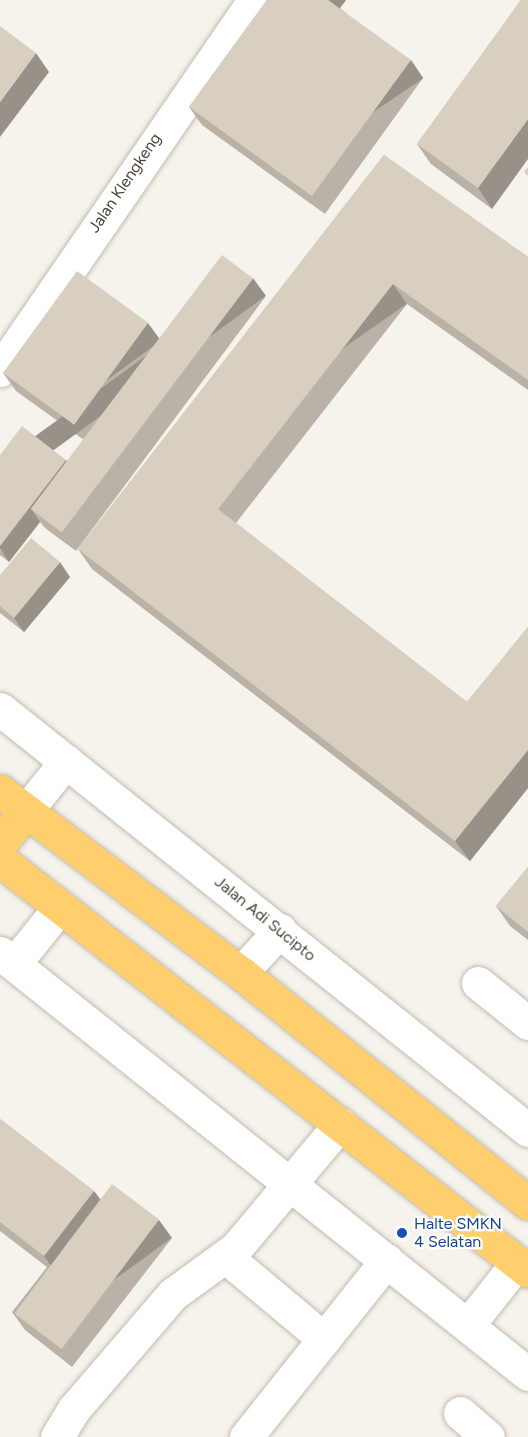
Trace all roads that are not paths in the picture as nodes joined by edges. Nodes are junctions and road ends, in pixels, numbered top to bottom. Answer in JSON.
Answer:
{"nodes":[{"id":1,"x":254,"y":0,"type":"edge"},
{"id":2,"x":0,"y":369,"type":"edge"},
{"id":3,"x":0,"y":709,"type":"edge"},
{"id":4,"x":66,"y":761,"type":"junction"},
{"id":5,"x":0,"y":791,"type":"edge"},
{"id":6,"x":26,"y":811,"type":"junction"},
{"id":7,"x":0,"y":844,"type":"edge"},
{"id":8,"x":0,"y":861,"type":"edge"},
{"id":9,"x":60,"y":907,"type":"junction"},
{"id":10,"x":280,"y":930,"type":"junction"},
{"id":11,"x":7,"y":958,"type":"edge"},
{"id":12,"x":241,"y":973,"type":"junction"},
{"id":13,"x":478,"y":983,"type":"dead end"},
{"id":14,"x":528,"y":1023,"type":"edge"},
{"id":15,"x":339,"y":1124,"type":"junction"},
{"id":16,"x":528,"y":1130,"type":"edge"},
{"id":17,"x":291,"y":1183,"type":"junction"},
{"id":18,"x":528,"y":1203,"type":"edge"},
{"id":19,"x":226,"y":1257,"type":"junction"},
{"id":20,"x":387,"y":1260,"type":"junction"},
{"id":21,"x":524,"y":1261,"type":"edge"},
{"id":22,"x":468,"y":1325,"type":"junction"},
{"id":23,"x":324,"y":1339,"type":"junction"},
{"id":24,"x":528,"y":1374,"type":"edge"},
{"id":25,"x":460,"y":1413,"type":"dead end"},
{"id":26,"x":57,"y":1437,"type":"edge"},
{"id":27,"x":246,"y":1437,"type":"edge"},
{"id":28,"x":488,"y":1437,"type":"edge"}],
"edges":[{"from":1,"to":2,"type":"street","name":"Jalan Klengkeng"},
{"from":3,"to":4,"type":"street","name":"Jalan Adi Sucipto"},
{"from":4,"to":6,"type":"street"},
{"from":4,"to":10,"type":"street","name":"Jalan Adi Sucipto"},
{"from":5,"to":6,"type":"highway"},
{"from":6,"to":7,"type":"highway"},
{"from":6,"to":12,"type":"highway"},
{"from":8,"to":9,"type":"highway"},
{"from":9,"to":11,"type":"street"},
{"from":9,"to":15,"type":"highway"},
{"from":10,"to":12,"type":"street"},
{"from":10,"to":16,"type":"street","name":"Jalan Adi Sucipto"},
{"from":11,"to":17,"type":"street"},
{"from":12,"to":18,"type":"highway"},
{"from":13,"to":14,"type":"street"},
{"from":15,"to":17,"type":"street"},
{"from":15,"to":21,"type":"highway"},
{"from":17,"to":19,"type":"street"},
{"from":17,"to":20,"type":"street"},
{"from":19,"to":23,"type":"street"},
{"from":19,"to":26,"type":"street"},
{"from":20,"to":22,"type":"street"},
{"from":20,"to":23,"type":"street"},
{"from":21,"to":22,"type":"street"},
{"from":22,"to":24,"type":"street"},
{"from":23,"to":27,"type":"street"},
{"from":25,"to":28,"type":"street"}]}
